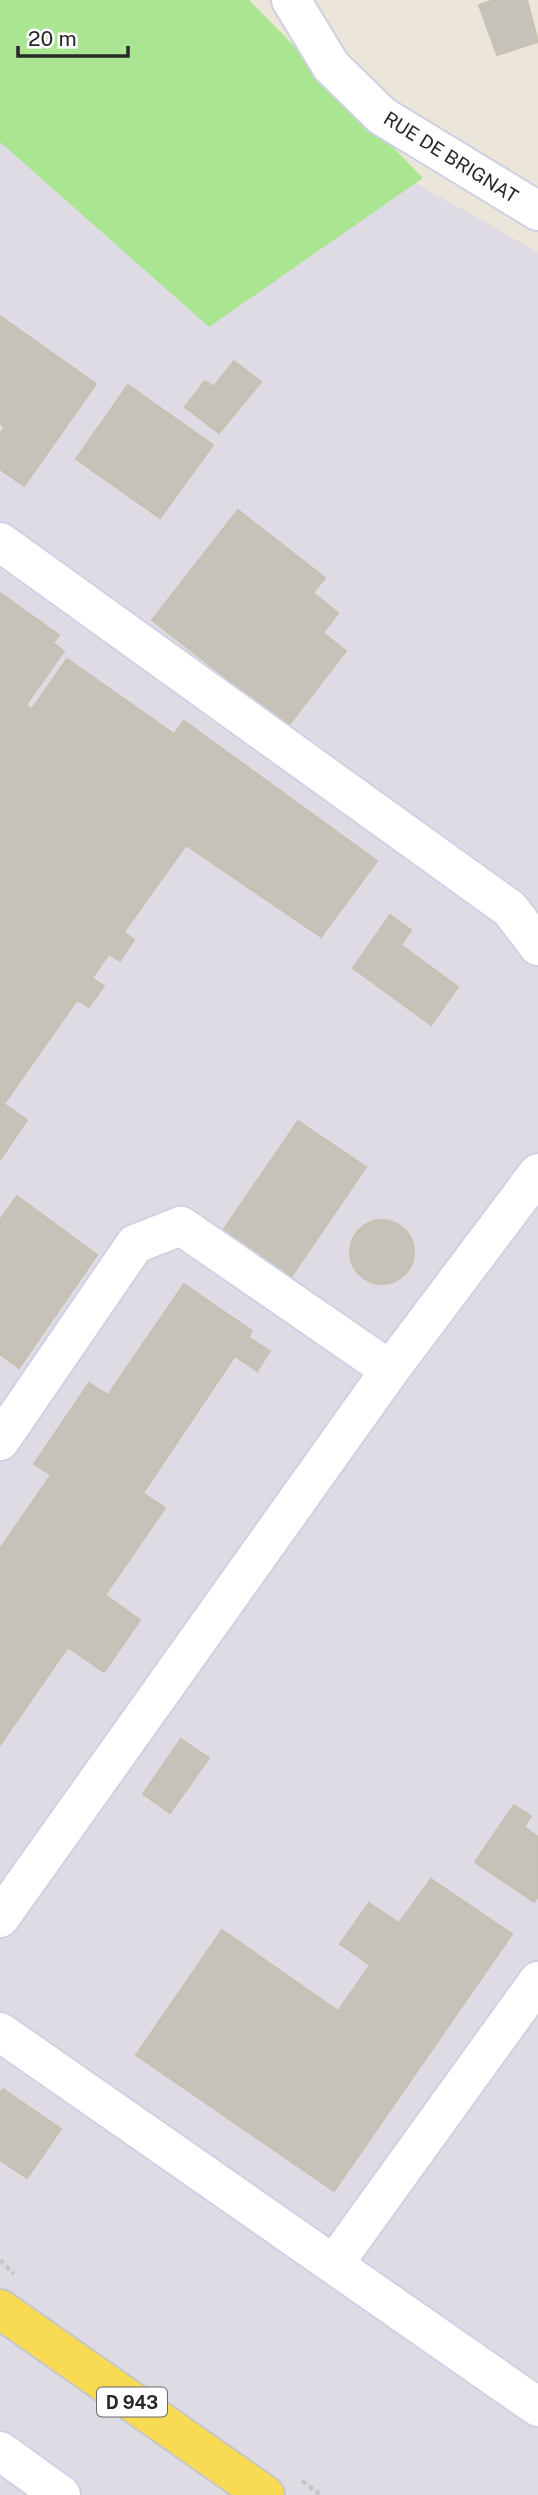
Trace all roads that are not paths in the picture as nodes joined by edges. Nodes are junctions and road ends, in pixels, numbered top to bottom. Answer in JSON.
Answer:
{"nodes":[{"id":1,"x":291,"y":0,"type":"edge"},
{"id":2,"x":538,"y":211,"type":"edge"},
{"id":3,"x":0,"y":542,"type":"edge"},
{"id":4,"x":538,"y":946,"type":"edge"},
{"id":5,"x":538,"y":1173,"type":"edge"},
{"id":6,"x":390,"y":1370,"type":"junction"},
{"id":7,"x":0,"y":1441,"type":"edge"},
{"id":8,"x":0,"y":1918,"type":"edge"},
{"id":9,"x":538,"y":1981,"type":"edge"},
{"id":10,"x":0,"y":2032,"type":"edge"},
{"id":11,"x":334,"y":2264,"type":"junction"},
{"id":12,"x":0,"y":2309,"type":"edge"},
{"id":13,"x":538,"y":2407,"type":"edge"},
{"id":14,"x":0,"y":2451,"type":"edge"},
{"id":15,"x":61,"y":2495,"type":"edge"},
{"id":16,"x":265,"y":2495,"type":"edge"}],
"edges":[{"from":1,"to":2,"type":"street","name":"RUE DE BRIGNAT"},
{"from":3,"to":4,"type":"street"},
{"from":5,"to":6,"type":"street"},
{"from":6,"to":7,"type":"street"},
{"from":6,"to":8,"type":"street"},
{"from":9,"to":11,"type":"street"},
{"from":10,"to":11,"type":"street"},
{"from":11,"to":13,"type":"street"},
{"from":12,"to":16,"type":"main road","number":"D 943"},
{"from":14,"to":15,"type":"street"}]}
